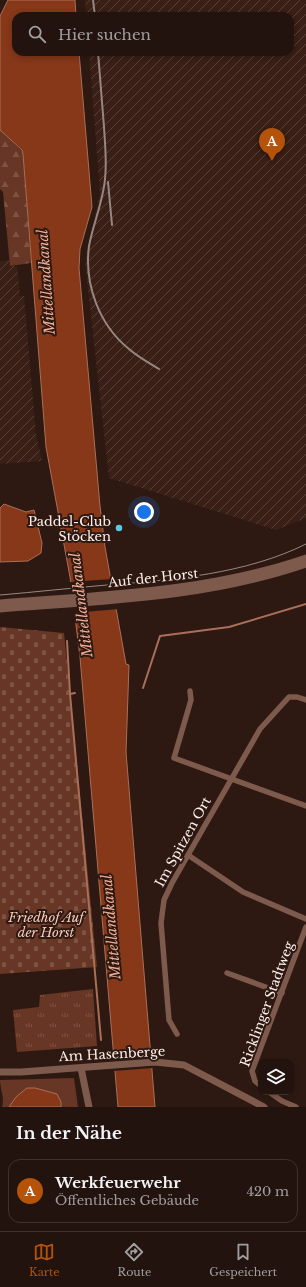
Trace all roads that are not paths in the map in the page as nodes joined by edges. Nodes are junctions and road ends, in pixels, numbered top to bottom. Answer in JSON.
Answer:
{"nodes":[{"id":1,"x":306,"y":558,"type":"edge"},
{"id":2,"x":306,"y":564,"type":"edge"},
{"id":3,"x":120,"y":597,"type":"junction"},
{"id":4,"x":64,"y":601,"type":"junction"},
{"id":5,"x":0,"y":603,"type":"edge"},
{"id":6,"x":0,"y":609,"type":"edge"},
{"id":7,"x":190,"y":691,"type":"dead end"},
{"id":8,"x":306,"y":700,"type":"edge"},
{"id":9,"x":232,"y":778,"type":"junction"},
{"id":10,"x":306,"y":806,"type":"edge"},
{"id":11,"x":188,"y":855,"type":"junction"},
{"id":12,"x":306,"y":919,"type":"edge"},
{"id":13,"x":306,"y":927,"type":"edge"},
{"id":14,"x":227,"y":973,"type":"dead end"},
{"id":15,"x":282,"y":993,"type":"junction"},
{"id":16,"x":177,"y":1034,"type":"dead end"},
{"id":17,"x":81,"y":1068,"type":"junction"},
{"id":18,"x":0,"y":1072,"type":"edge"},
{"id":19,"x":258,"y":1084,"type":"edge"},
{"id":20,"x":273,"y":1095,"type":"edge"},
{"id":21,"x":89,"y":1107,"type":"edge"},
{"id":22,"x":264,"y":1107,"type":"edge"},
{"id":23,"x":296,"y":1107,"type":"edge"}],
"edges":[{"from":1,"to":3,"type":"street","name":"Auf der Horst"},
{"from":2,"to":3,"type":"street","name":"Auf der Horst"},
{"from":3,"to":4,"type":"street","name":"Auf der Horst"},
{"from":4,"to":5,"type":"street","name":"Auf der Horst"},
{"from":4,"to":6,"type":"street","name":"Auf der Horst"},
{"from":7,"to":9,"type":"street"},
{"from":8,"to":9,"type":"street","name":"Im Spitzen Ort"},
{"from":9,"to":10,"type":"street"},
{"from":9,"to":11,"type":"street","name":"Im Spitzen Ort"},
{"from":11,"to":12,"type":"street"},
{"from":11,"to":16,"type":"street","name":"Im Spitzen Ort"},
{"from":13,"to":15,"type":"street","name":"Ricklinger Stadtweg"},
{"from":14,"to":15,"type":"street"},
{"from":15,"to":19,"type":"street","name":"Ricklinger Stadtweg"},
{"from":17,"to":18,"type":"street","name":"Am Hasenberge"},
{"from":17,"to":21,"type":"street"},
{"from":17,"to":22,"type":"street","name":"Am Hasenberge"},
{"from":20,"to":23,"type":"street"}]}
